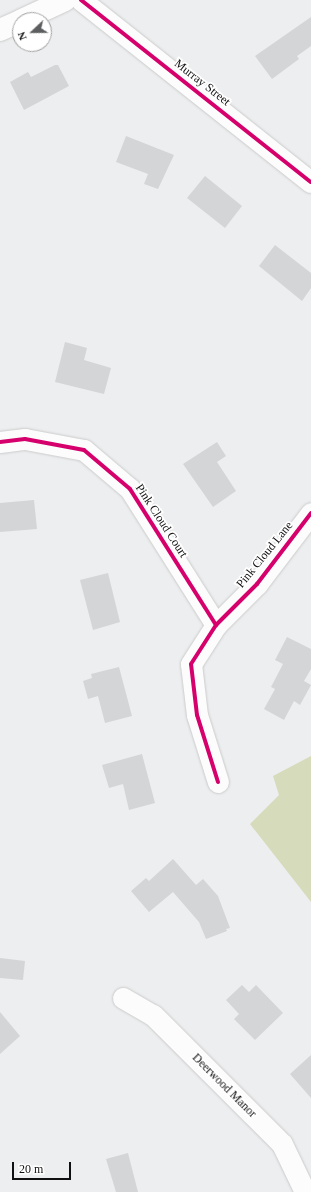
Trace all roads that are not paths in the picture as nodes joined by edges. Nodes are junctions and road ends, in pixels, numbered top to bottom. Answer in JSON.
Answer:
{"nodes":[{"id":1,"x":64,"y":0,"type":"edge"},
{"id":2,"x":81,"y":0,"type":"edge"},
{"id":3,"x":38,"y":12,"type":"edge"},
{"id":4,"x":12,"y":24,"type":"edge"},
{"id":5,"x":0,"y":30,"type":"edge"},
{"id":6,"x":311,"y":182,"type":"edge"},
{"id":7,"x":0,"y":442,"type":"edge"},
{"id":8,"x":311,"y":513,"type":"edge"},
{"id":9,"x":216,"y":625,"type":"junction"},
{"id":10,"x":218,"y":782,"type":"dead end"},
{"id":11,"x":123,"y":998,"type":"dead end"},
{"id":12,"x":305,"y":1192,"type":"edge"}],
"edges":[{"from":1,"to":3,"type":"street"},
{"from":2,"to":6,"type":"street","name":"Murray Street"},
{"from":4,"to":5,"type":"street"},
{"from":7,"to":9,"type":"street","name":"Pink Cloud Court"},
{"from":8,"to":9,"type":"street","name":"Pink Cloud Lane"},
{"from":9,"to":10,"type":"street","name":"Pink Cloud Lane"},
{"from":11,"to":12,"type":"street","name":"Deerwood Manor"}]}
